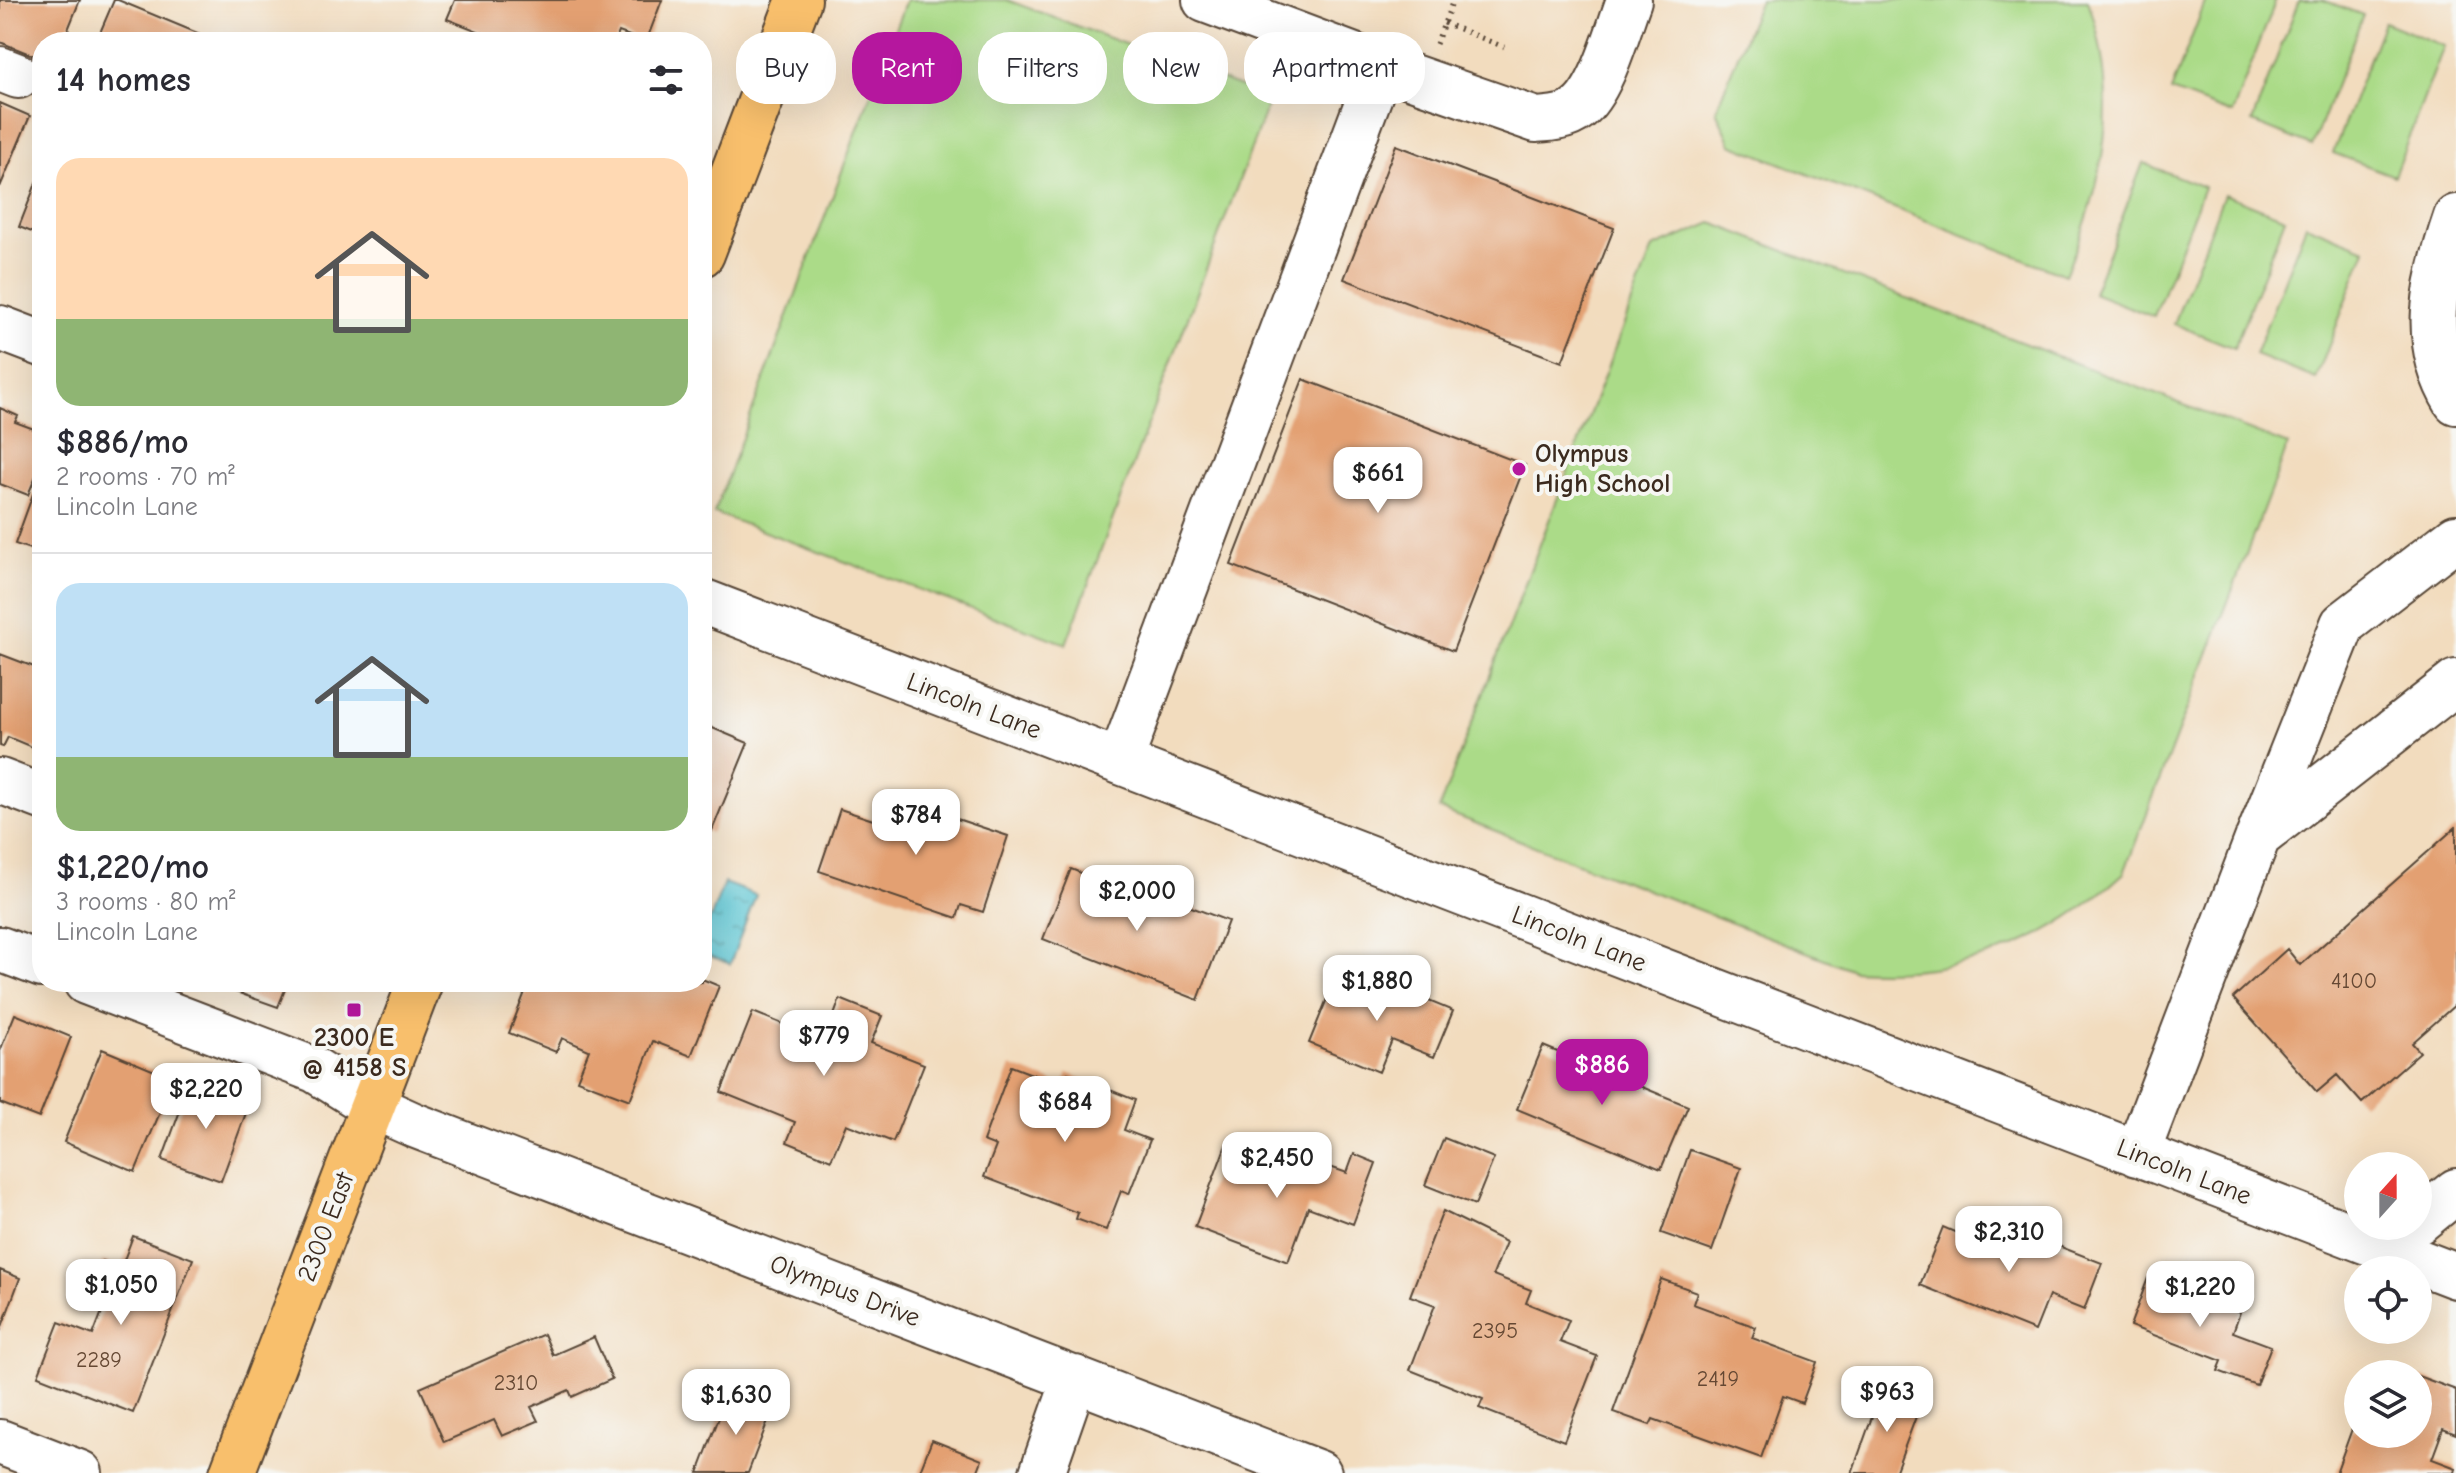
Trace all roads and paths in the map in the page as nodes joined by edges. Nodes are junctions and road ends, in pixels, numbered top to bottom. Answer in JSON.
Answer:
{"nodes":[{"id":1,"x":799,"y":0,"type":"edge"},
{"id":2,"x":1205,"y":0,"type":"edge"},
{"id":3,"x":1453,"y":0,"type":"edge"},
{"id":4,"x":1629,"y":0,"type":"edge"},
{"id":5,"x":1444,"y":23,"type":"junction"},
{"id":6,"x":1290,"y":32,"type":"edge"},
{"id":7,"x":1504,"y":47,"type":"dead end"},
{"id":8,"x":1433,"y":52,"type":"dead end"},
{"id":9,"x":1425,"y":81,"type":"edge"},
{"id":10,"x":1367,"y":104,"type":"edge"},
{"id":11,"x":2456,"y":217,"type":"edge"},
{"id":12,"x":712,"y":228,"type":"edge"},
{"id":13,"x":0,"y":328,"type":"edge"},
{"id":14,"x":32,"y":340,"type":"edge"},
{"id":15,"x":2456,"y":402,"type":"edge"},
{"id":16,"x":2456,"y":537,"type":"edge"},
{"id":17,"x":712,"y":605,"type":"edge"},
{"id":18,"x":2456,"y":682,"type":"edge"},
{"id":19,"x":1120,"y":762,"type":"junction"},
{"id":20,"x":0,"y":781,"type":"edge"},
{"id":21,"x":32,"y":793,"type":"edge"},
{"id":22,"x":2258,"y":837,"type":"junction"},
{"id":23,"x":0,"y":949,"type":"edge"},
{"id":24,"x":32,"y":961,"type":"edge"},
{"id":25,"x":112,"y":992,"type":"edge"},
{"id":26,"x":416,"y":992,"type":"edge"},
{"id":27,"x":372,"y":1106,"type":"junction"},
{"id":28,"x":2137,"y":1154,"type":"junction"},
{"id":29,"x":2456,"y":1191,"type":"edge"},
{"id":30,"x":2432,"y":1211,"type":"edge"},
{"id":31,"x":2344,"y":1220,"type":"edge"},
{"id":32,"x":2402,"y":1240,"type":"edge"},
{"id":33,"x":2456,"y":1276,"type":"edge"},
{"id":34,"x":1075,"y":1378,"type":"junction"},
{"id":35,"x":0,"y":1442,"type":"edge"},
{"id":36,"x":80,"y":1473,"type":"edge"},
{"id":37,"x":232,"y":1473,"type":"edge"},
{"id":38,"x":1042,"y":1473,"type":"edge"},
{"id":39,"x":1319,"y":1473,"type":"edge"}],
"edges":[{"from":1,"to":12,"type":"main road"},
{"from":2,"to":6,"type":"street"},
{"from":3,"to":5,"type":"path"},
{"from":4,"to":9,"type":"street"},
{"from":5,"to":7,"type":"path"},
{"from":5,"to":8,"type":"path"},
{"from":10,"to":19,"type":"street"},
{"from":11,"to":15,"type":"street"},
{"from":13,"to":14,"type":"street"},
{"from":16,"to":22,"type":"street"},
{"from":17,"to":19,"type":"street","name":"Lincoln Lane"},
{"from":18,"to":22,"type":"street"},
{"from":19,"to":28,"type":"street","name":"Lincoln Lane"},
{"from":20,"to":21,"type":"street"},
{"from":22,"to":28,"type":"street"},
{"from":23,"to":24,"type":"street"},
{"from":25,"to":27,"type":"street","name":"Olympus Drive"},
{"from":26,"to":27,"type":"main road","name":"2300 East"},
{"from":27,"to":34,"type":"street","name":"Olympus Drive"},
{"from":27,"to":37,"type":"main road","name":"2300 East"},
{"from":28,"to":31,"type":"street","name":"Lincoln Lane"},
{"from":29,"to":30,"type":"street"},
{"from":32,"to":33,"type":"street","name":"Lincoln Lane"},
{"from":34,"to":38,"type":"street"},
{"from":34,"to":39,"type":"street","name":"Olympus Drive"},
{"from":35,"to":36,"type":"street"}]}
